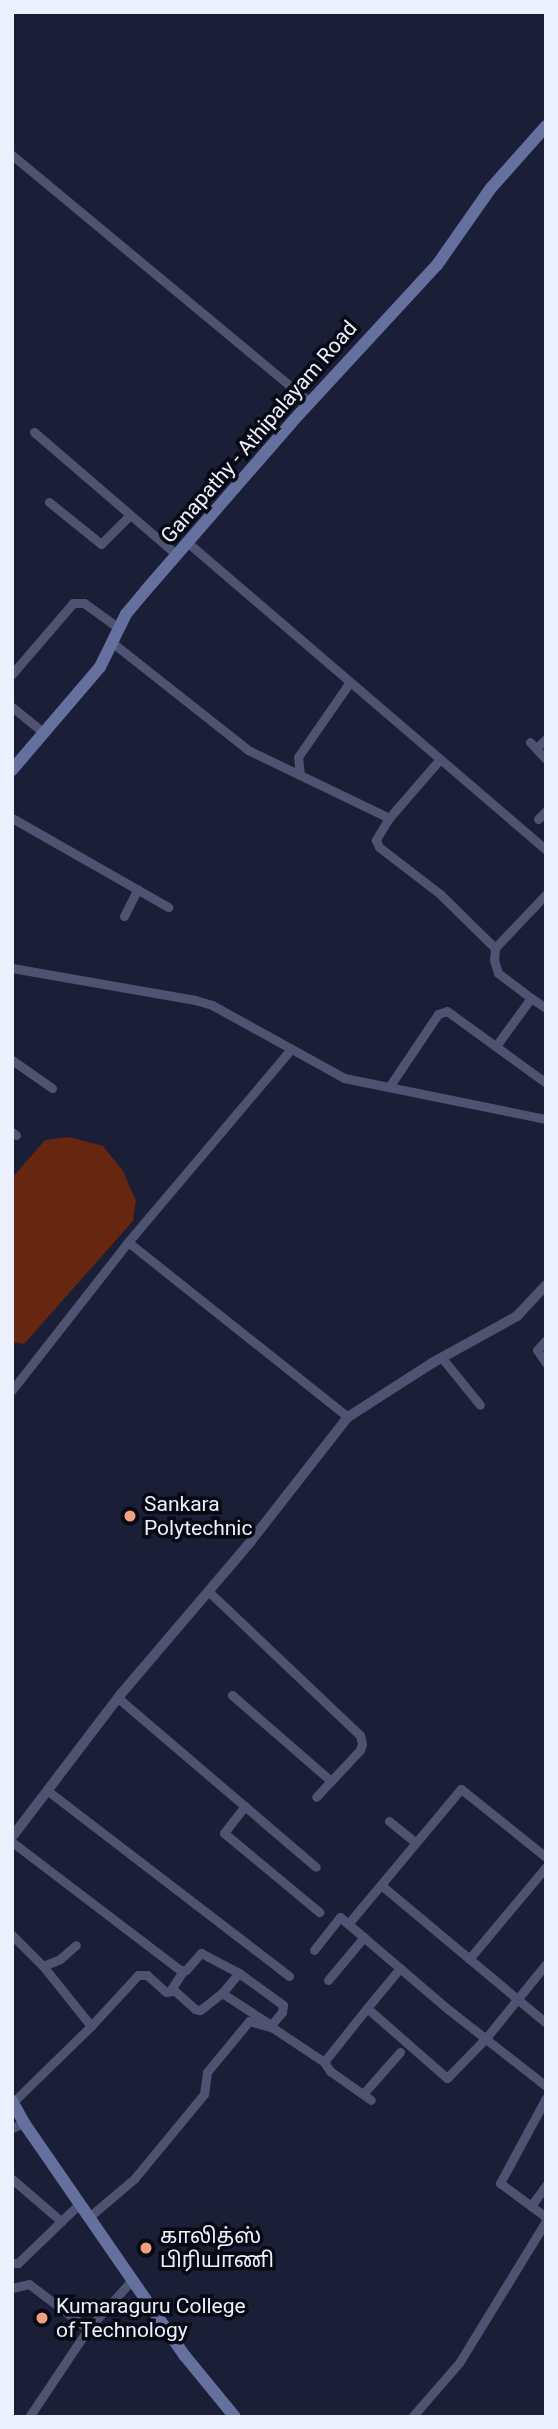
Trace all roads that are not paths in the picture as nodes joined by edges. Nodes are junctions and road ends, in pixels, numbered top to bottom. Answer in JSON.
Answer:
{"nodes":[{"id":1,"x":546,"y":126,"type":"edge"},
{"id":2,"x":12,"y":155,"type":"edge"},
{"id":3,"x":310,"y":402,"type":"junction"},
{"id":4,"x":34,"y":432,"type":"dead end"},
{"id":5,"x":49,"y":502,"type":"dead end"},
{"id":6,"x":130,"y":515,"type":"junction"},
{"id":7,"x":187,"y":542,"type":"junction"},
{"id":8,"x":176,"y":554,"type":"junction"},
{"id":9,"x":120,"y":629,"type":"junction"},
{"id":10,"x":114,"y":644,"type":"junction"},
{"id":11,"x":12,"y":674,"type":"edge"},
{"id":12,"x":350,"y":682,"type":"junction"},
{"id":13,"x":12,"y":707,"type":"edge"},
{"id":14,"x":44,"y":733,"type":"junction"},
{"id":15,"x":546,"y":739,"type":"edge"},
{"id":16,"x":440,"y":759,"type":"junction"},
{"id":17,"x":546,"y":759,"type":"edge"},
{"id":18,"x":12,"y":770,"type":"edge"},
{"id":19,"x":300,"y":775,"type":"junction"},
{"id":20,"x":546,"y":811,"type":"edge"},
{"id":21,"x":12,"y":818,"type":"edge"},
{"id":22,"x":388,"y":818,"type":"junction"},
{"id":23,"x":538,"y":819,"type":"dead end"},
{"id":24,"x":546,"y":850,"type":"edge"},
{"id":25,"x":138,"y":890,"type":"junction"},
{"id":26,"x":546,"y":894,"type":"edge"},
{"id":27,"x":168,"y":906,"type":"dead end"},
{"id":28,"x":124,"y":916,"type":"dead end"},
{"id":29,"x":495,"y":948,"type":"junction"},
{"id":30,"x":12,"y":968,"type":"edge"},
{"id":31,"x":531,"y":998,"type":"junction"},
{"id":32,"x":546,"y":1008,"type":"edge"},
{"id":33,"x":496,"y":1046,"type":"junction"},
{"id":34,"x":291,"y":1049,"type":"junction"},
{"id":35,"x":12,"y":1060,"type":"edge"},
{"id":36,"x":546,"y":1083,"type":"edge"},
{"id":37,"x":389,"y":1087,"type":"junction"},
{"id":38,"x":52,"y":1088,"type":"dead end"},
{"id":39,"x":546,"y":1118,"type":"edge"},
{"id":40,"x":128,"y":1241,"type":"junction"},
{"id":41,"x":546,"y":1285,"type":"edge"},
{"id":42,"x":546,"y":1340,"type":"edge"},
{"id":43,"x":442,"y":1357,"type":"junction"},
{"id":44,"x":546,"y":1363,"type":"edge"},
{"id":45,"x":12,"y":1391,"type":"edge"},
{"id":46,"x":480,"y":1405,"type":"dead end"},
{"id":47,"x":348,"y":1417,"type":"junction"},
{"id":48,"x":208,"y":1591,"type":"junction"},
{"id":49,"x":232,"y":1695,"type":"dead end"},
{"id":50,"x":118,"y":1698,"type":"junction"},
{"id":51,"x":331,"y":1781,"type":"junction"},
{"id":52,"x":48,"y":1791,"type":"junction"},
{"id":53,"x":316,"y":1797,"type":"dead end"},
{"id":54,"x":245,"y":1806,"type":"junction"},
{"id":55,"x":389,"y":1821,"type":"dead end"},
{"id":56,"x":12,"y":1839,"type":"edge"},
{"id":57,"x":415,"y":1842,"type":"junction"},
{"id":58,"x":546,"y":1857,"type":"edge"},
{"id":59,"x":316,"y":1867,"type":"dead end"},
{"id":60,"x":546,"y":1867,"type":"edge"},
{"id":61,"x":381,"y":1885,"type":"junction"},
{"id":62,"x":319,"y":1912,"type":"dead end"},
{"id":63,"x":348,"y":1924,"type":"junction"},
{"id":64,"x":12,"y":1935,"type":"edge"},
{"id":65,"x":363,"y":1937,"type":"junction"},
{"id":66,"x":76,"y":1945,"type":"dead end"},
{"id":67,"x":314,"y":1950,"type":"dead end"},
{"id":68,"x":469,"y":1959,"type":"junction"},
{"id":69,"x":546,"y":1964,"type":"edge"},
{"id":70,"x":43,"y":1966,"type":"junction"},
{"id":71,"x":400,"y":1968,"type":"junction"},
{"id":72,"x":183,"y":1971,"type":"junction"},
{"id":73,"x":239,"y":1973,"type":"junction"},
{"id":74,"x":289,"y":1976,"type":"dead end"},
{"id":75,"x":328,"y":1980,"type":"dead end"},
{"id":76,"x":173,"y":1991,"type":"junction"},
{"id":77,"x":222,"y":1993,"type":"junction"},
{"id":78,"x":517,"y":1999,"type":"junction"},
{"id":79,"x":367,"y":2008,"type":"junction"},
{"id":80,"x":546,"y":2023,"type":"edge"},
{"id":81,"x":91,"y":2026,"type":"junction"},
{"id":82,"x":486,"y":2038,"type":"junction"},
{"id":83,"x":400,"y":2052,"type":"dead end"},
{"id":84,"x":324,"y":2062,"type":"junction"},
{"id":85,"x":546,"y":2086,"type":"edge"},
{"id":86,"x":546,"y":2098,"type":"edge"},
{"id":87,"x":13,"y":2102,"type":"edge"},
{"id":88,"x":18,"y":2125,"type":"edge"},
{"id":89,"x":12,"y":2179,"type":"edge"},
{"id":90,"x":546,"y":2185,"type":"edge"},
{"id":91,"x":79,"y":2204,"type":"junction"},
{"id":92,"x":531,"y":2206,"type":"junction"},
{"id":93,"x":89,"y":2217,"type":"junction"},
{"id":94,"x":546,"y":2219,"type":"edge"},
{"id":95,"x":61,"y":2221,"type":"junction"},
{"id":96,"x":12,"y":2263,"type":"edge"},
{"id":97,"x":132,"y":2280,"type":"junction"},
{"id":98,"x":12,"y":2288,"type":"edge"},
{"id":99,"x":88,"y":2329,"type":"junction"},
{"id":100,"x":29,"y":2417,"type":"edge"},
{"id":101,"x":235,"y":2417,"type":"edge"},
{"id":102,"x":412,"y":2417,"type":"edge"}],
"edges":[{"from":1,"to":3,"type":"main road","name":"Ganapathy - Athipalayam Road"},
{"from":2,"to":3,"type":"street"},
{"from":3,"to":7,"type":"main road","name":"Ganapathy - Athipalayam Road"},
{"from":4,"to":6,"type":"street"},
{"from":5,"to":6,"type":"street"},
{"from":6,"to":8,"type":"street"},
{"from":7,"to":8,"type":"main road","name":"Ganapathy - Athipalayam Road"},
{"from":7,"to":12,"type":"street"},
{"from":8,"to":9,"type":"main road","name":"Ganapathy - Athipalayam Road"},
{"from":9,"to":10,"type":"main road","name":"Ganapathy - Athipalayam Road"},
{"from":9,"to":11,"type":"street"},
{"from":10,"to":14,"type":"main road","name":"Ganapathy - Athipalayam Road"},
{"from":10,"to":19,"type":"street"},
{"from":12,"to":16,"type":"street"},
{"from":12,"to":19,"type":"street"},
{"from":13,"to":14,"type":"street"},
{"from":14,"to":18,"type":"main road","name":"Ganapathy - Athipalayam Road"},
{"from":15,"to":17,"type":"street"},
{"from":16,"to":22,"type":"street"},
{"from":16,"to":24,"type":"street"},
{"from":19,"to":22,"type":"street"},
{"from":20,"to":23,"type":"street"},
{"from":21,"to":25,"type":"street"},
{"from":22,"to":29,"type":"street"},
{"from":25,"to":27,"type":"street"},
{"from":25,"to":28,"type":"street"},
{"from":26,"to":29,"type":"street"},
{"from":29,"to":31,"type":"street"},
{"from":30,"to":34,"type":"street"},
{"from":31,"to":32,"type":"street"},
{"from":31,"to":33,"type":"street"},
{"from":33,"to":36,"type":"street"},
{"from":33,"to":37,"type":"street"},
{"from":34,"to":37,"type":"street"},
{"from":34,"to":40,"type":"street"},
{"from":35,"to":38,"type":"street"},
{"from":37,"to":39,"type":"street"},
{"from":40,"to":45,"type":"street"},
{"from":40,"to":47,"type":"street"},
{"from":41,"to":43,"type":"street"},
{"from":42,"to":44,"type":"street"},
{"from":43,"to":46,"type":"street"},
{"from":43,"to":47,"type":"street"},
{"from":47,"to":48,"type":"street"},
{"from":48,"to":50,"type":"street"},
{"from":48,"to":51,"type":"street"},
{"from":49,"to":51,"type":"street"},
{"from":50,"to":52,"type":"street"},
{"from":50,"to":54,"type":"street"},
{"from":51,"to":53,"type":"street"},
{"from":52,"to":56,"type":"street"},
{"from":52,"to":74,"type":"street"},
{"from":54,"to":59,"type":"street"},
{"from":54,"to":62,"type":"street"},
{"from":55,"to":57,"type":"street"},
{"from":56,"to":72,"type":"street"},
{"from":57,"to":58,"type":"street"},
{"from":57,"to":61,"type":"street"},
{"from":60,"to":68,"type":"street"},
{"from":61,"to":63,"type":"street"},
{"from":61,"to":68,"type":"street"},
{"from":63,"to":65,"type":"street"},
{"from":63,"to":67,"type":"street"},
{"from":64,"to":70,"type":"street"},
{"from":65,"to":71,"type":"street"},
{"from":65,"to":75,"type":"street"},
{"from":66,"to":70,"type":"street"},
{"from":68,"to":78,"type":"street"},
{"from":69,"to":78,"type":"street"},
{"from":70,"to":81,"type":"street"},
{"from":71,"to":79,"type":"street"},
{"from":71,"to":82,"type":"street"},
{"from":72,"to":73,"type":"street"},
{"from":72,"to":76,"type":"street"},
{"from":73,"to":77,"type":"street"},
{"from":73,"to":77,"type":"street"},
{"from":76,"to":77,"type":"street"},
{"from":76,"to":81,"type":"street"},
{"from":78,"to":80,"type":"street"},
{"from":78,"to":82,"type":"street"},
{"from":79,"to":82,"type":"street"},
{"from":79,"to":84,"type":"street"},
{"from":81,"to":87,"type":"street"},
{"from":82,"to":85,"type":"street"},
{"from":83,"to":84,"type":"street"},
{"from":84,"to":93,"type":"street"},
{"from":86,"to":92,"type":"street"},
{"from":87,"to":88,"type":"main road"},
{"from":88,"to":91,"type":"main road"},
{"from":89,"to":95,"type":"street"},
{"from":90,"to":92,"type":"street"},
{"from":91,"to":93,"type":"main road"},
{"from":91,"to":95,"type":"street"},
{"from":92,"to":94,"type":"street"},
{"from":93,"to":97,"type":"main road"},
{"from":94,"to":102,"type":"street"},
{"from":95,"to":96,"type":"street"},
{"from":97,"to":99,"type":"street"},
{"from":97,"to":101,"type":"main road"},
{"from":98,"to":99,"type":"street"},
{"from":99,"to":100,"type":"street"}]}
